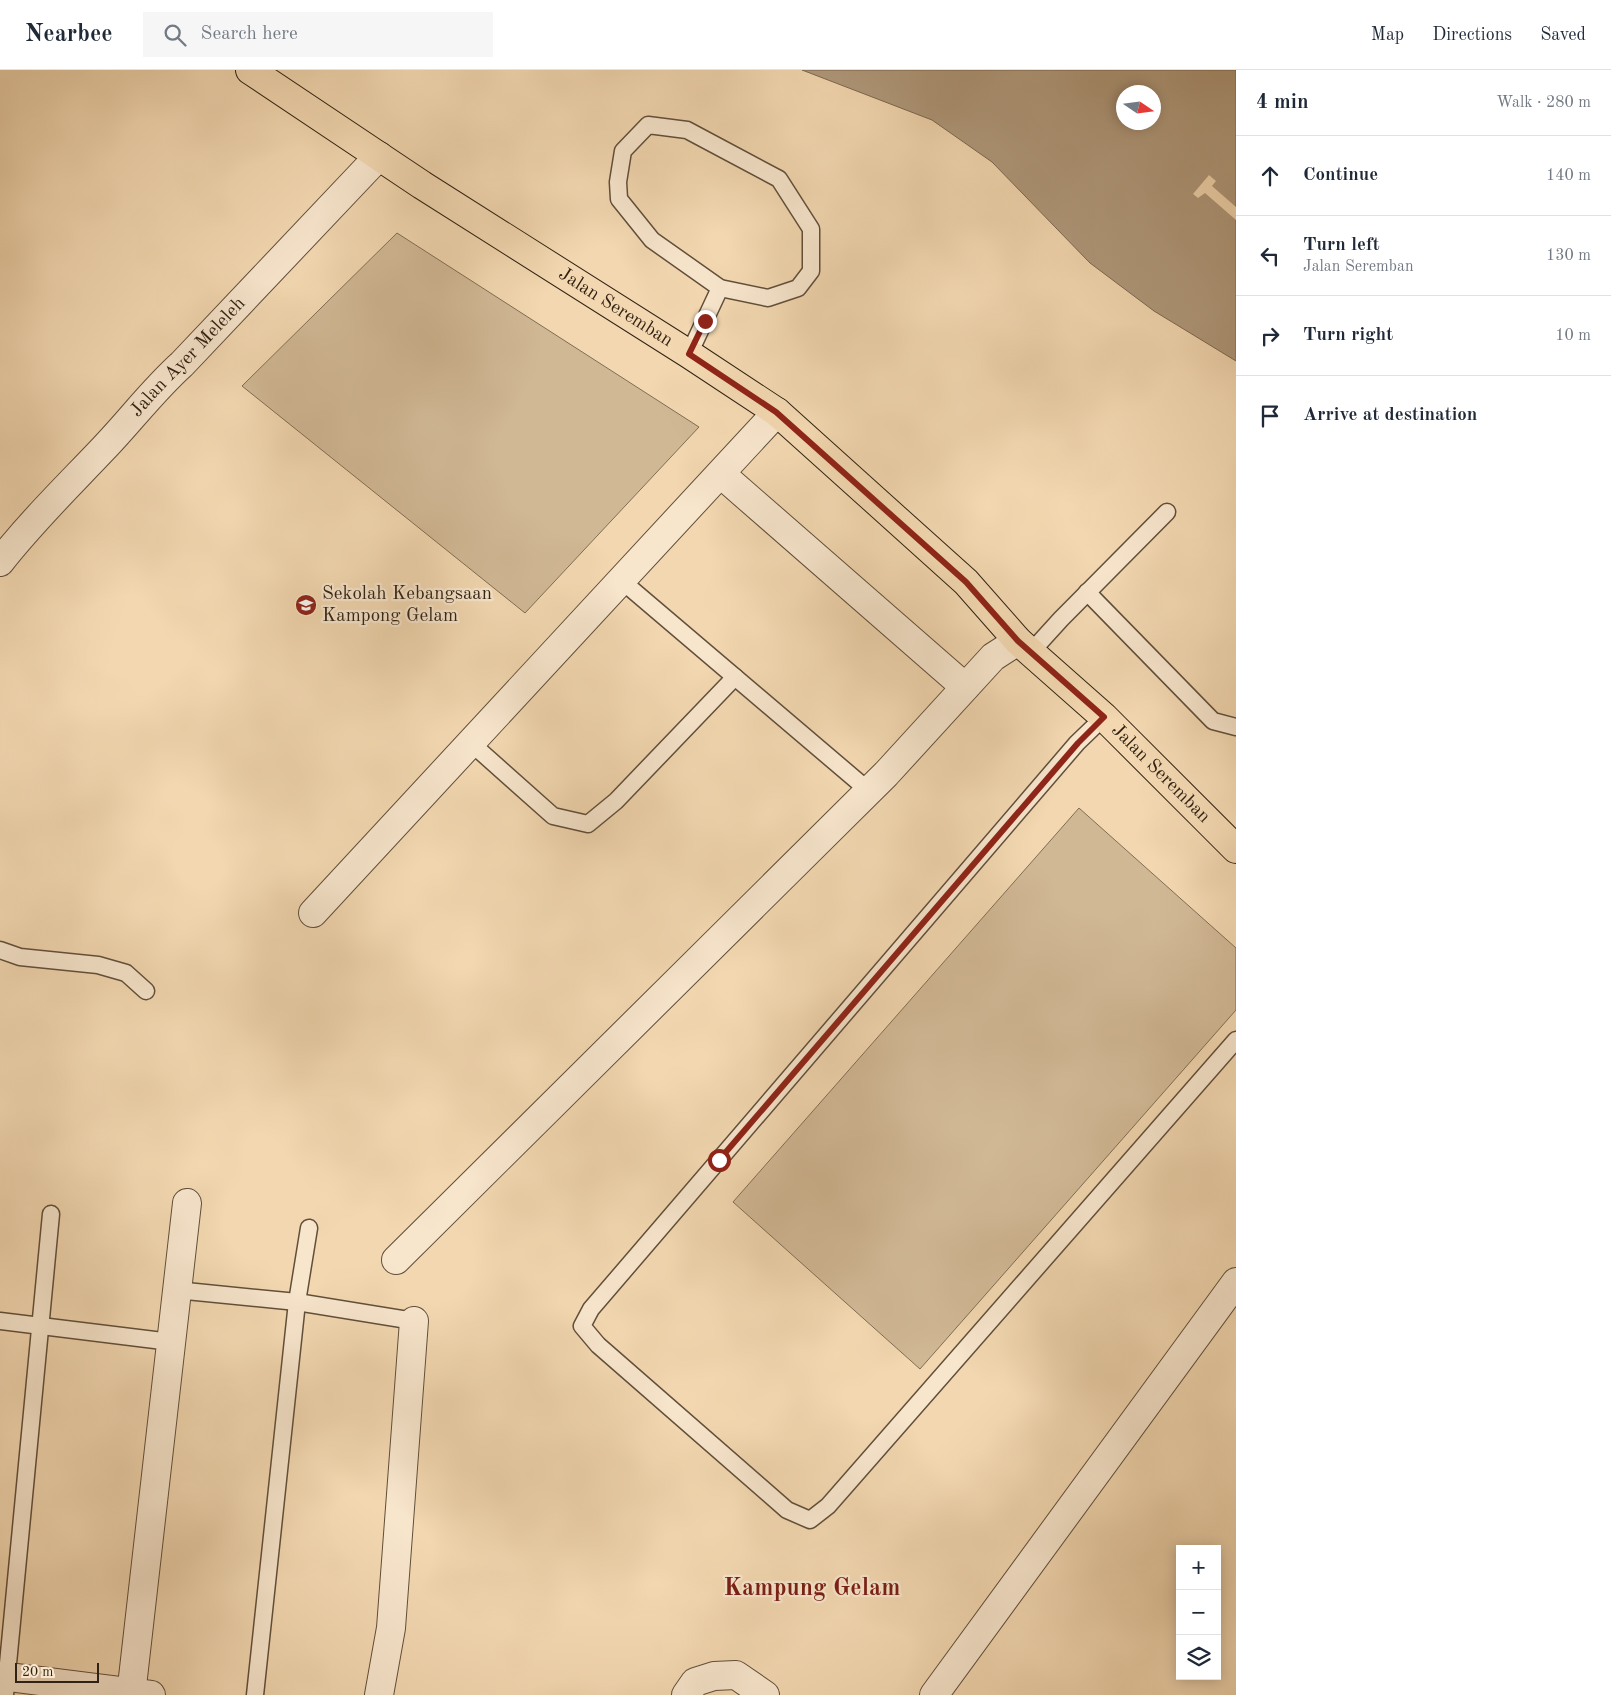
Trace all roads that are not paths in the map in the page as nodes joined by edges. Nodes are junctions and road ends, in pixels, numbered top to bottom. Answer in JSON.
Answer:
{"nodes":[{"id":1,"x":250,"y":70,"type":"edge"},
{"id":2,"x":378,"y":156,"type":"junction"},
{"id":3,"x":720,"y":288,"type":"junction"},
{"id":4,"x":689,"y":354,"type":"junction"},
{"id":5,"x":776,"y":412,"type":"junction"},
{"id":6,"x":721,"y":474,"type":"junction"},
{"id":7,"x":1167,"y":512,"type":"dead end"},
{"id":8,"x":0,"y":562,"type":"edge"},
{"id":9,"x":622,"y":581,"type":"junction"},
{"id":10,"x":1087,"y":592,"type":"junction"},
{"id":11,"x":1024,"y":646,"type":"junction"},
{"id":12,"x":735,"y":676,"type":"junction"},
{"id":13,"x":965,"y":687,"type":"junction"},
{"id":14,"x":1104,"y":717,"type":"junction"},
{"id":15,"x":1236,"y":727,"type":"edge"},
{"id":16,"x":471,"y":743,"type":"junction"},
{"id":17,"x":869,"y":791,"type":"junction"},
{"id":18,"x":1236,"y":849,"type":"edge"},
{"id":19,"x":313,"y":913,"type":"dead end"},
{"id":20,"x":0,"y":950,"type":"edge"},
{"id":21,"x":146,"y":991,"type":"dead end"},
{"id":22,"x":1236,"y":1040,"type":"edge"},
{"id":23,"x":187,"y":1203,"type":"dead end"},
{"id":24,"x":51,"y":1214,"type":"dead end"},
{"id":25,"x":309,"y":1228,"type":"dead end"},
{"id":26,"x":396,"y":1260,"type":"dead end"},
{"id":27,"x":1236,"y":1282,"type":"edge"},
{"id":28,"x":176,"y":1290,"type":"junction"},
{"id":29,"x":297,"y":1302,"type":"junction"},
{"id":30,"x":414,"y":1321,"type":"joint"},
{"id":31,"x":0,"y":1322,"type":"edge"},
{"id":32,"x":41,"y":1326,"type":"junction"},
{"id":33,"x":171,"y":1342,"type":"junction"},
{"id":34,"x":4,"y":1683,"type":"edge"},
{"id":35,"x":138,"y":1694,"type":"edge"},
{"id":36,"x":255,"y":1695,"type":"edge"},
{"id":37,"x":379,"y":1695,"type":"edge"},
{"id":38,"x":686,"y":1695,"type":"edge"},
{"id":39,"x":765,"y":1695,"type":"edge"},
{"id":40,"x":934,"y":1695,"type":"edge"}],
"edges":[{"from":1,"to":2,"type":"main road","name":"Jalan Seremban"},
{"from":2,"to":4,"type":"main road","name":"Jalan Seremban"},
{"from":2,"to":8,"type":"street","name":"Jalan Ayer Meleleh"},
{"from":3,"to":3,"type":"lane"},
{"from":3,"to":4,"type":"lane"},
{"from":4,"to":5,"type":"main road","name":"Jalan Seremban"},
{"from":5,"to":6,"type":"street"},
{"from":5,"to":11,"type":"main road","name":"Jalan Seremban"},
{"from":6,"to":9,"type":"street"},
{"from":6,"to":13,"type":"street"},
{"from":7,"to":10,"type":"lane"},
{"from":9,"to":12,"type":"lane"},
{"from":9,"to":16,"type":"street"},
{"from":10,"to":11,"type":"lane"},
{"from":10,"to":15,"type":"lane"},
{"from":11,"to":13,"type":"street"},
{"from":11,"to":14,"type":"main road","name":"Jalan Seremban"},
{"from":12,"to":16,"type":"lane"},
{"from":12,"to":17,"type":"lane"},
{"from":13,"to":17,"type":"street"},
{"from":14,"to":18,"type":"main road","name":"Jalan Seremban"},
{"from":14,"to":22,"type":"lane"},
{"from":16,"to":19,"type":"street"},
{"from":17,"to":26,"type":"street"},
{"from":20,"to":21,"type":"lane"},
{"from":23,"to":28,"type":"street"},
{"from":24,"to":32,"type":"lane"},
{"from":25,"to":29,"type":"lane"},
{"from":27,"to":40,"type":"street"},
{"from":28,"to":29,"type":"lane"},
{"from":28,"to":33,"type":"street"},
{"from":29,"to":30,"type":"lane"},
{"from":29,"to":36,"type":"lane"},
{"from":30,"to":37,"type":"street"},
{"from":31,"to":32,"type":"lane"},
{"from":32,"to":33,"type":"lane"},
{"from":32,"to":34,"type":"lane"},
{"from":33,"to":35,"type":"street"},
{"from":34,"to":35,"type":"street"},
{"from":38,"to":39,"type":"street"}]}
